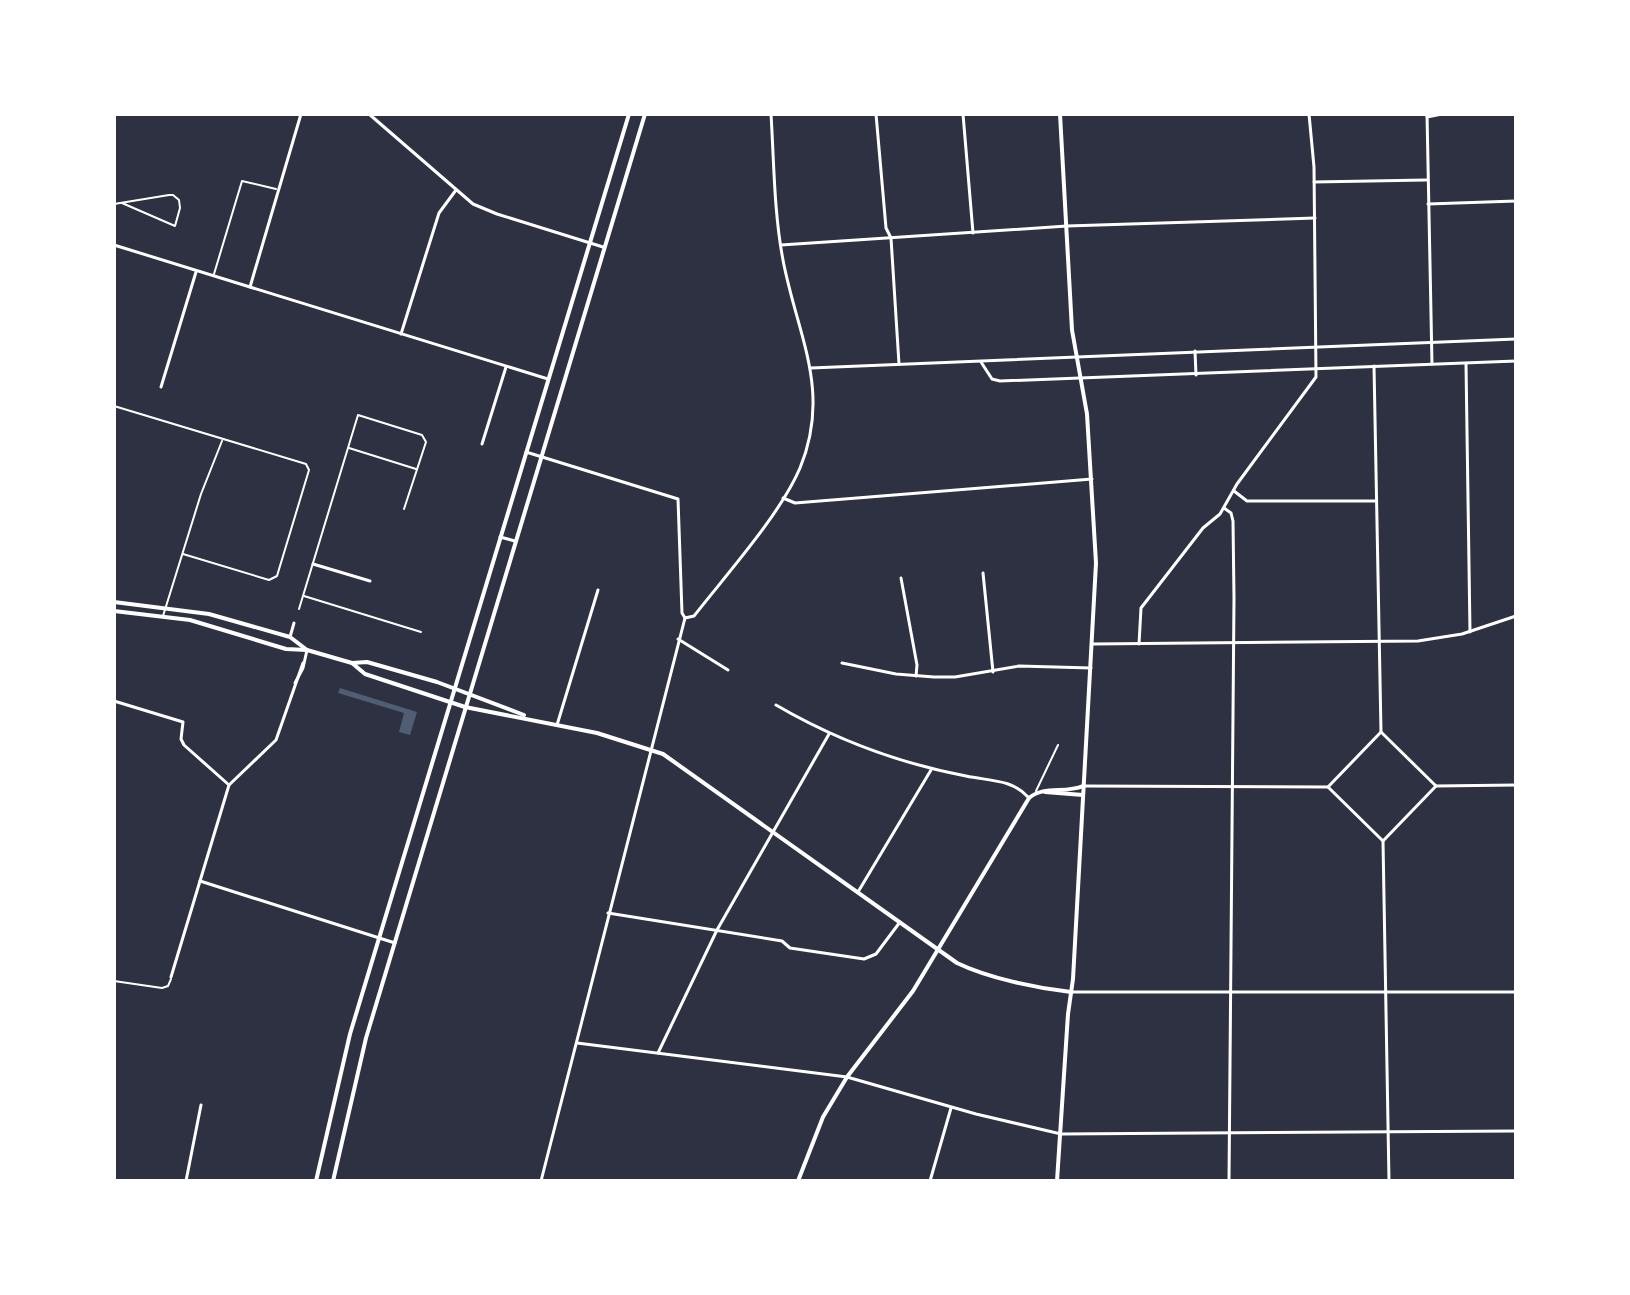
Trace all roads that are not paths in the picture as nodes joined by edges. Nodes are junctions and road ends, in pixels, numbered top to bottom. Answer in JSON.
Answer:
{"nodes":[{"id":1,"x":301,"y":114,"type":"edge"},
{"id":2,"x":369,"y":114,"type":"edge"},
{"id":3,"x":629,"y":114,"type":"edge"},
{"id":4,"x":645,"y":114,"type":"edge"},
{"id":5,"x":771,"y":114,"type":"edge"},
{"id":6,"x":876,"y":114,"type":"edge"},
{"id":7,"x":963,"y":114,"type":"edge"},
{"id":8,"x":1060,"y":114,"type":"edge"},
{"id":9,"x":1309,"y":114,"type":"edge"},
{"id":10,"x":1442,"y":114,"type":"edge"},
{"id":11,"x":1427,"y":116,"type":"edge"},
{"id":12,"x":1427,"y":180,"type":"junction"},
{"id":13,"x":1314,"y":182,"type":"junction"},
{"id":14,"x":279,"y":190,"type":"junction"},
{"id":15,"x":456,"y":190,"type":"junction"},
{"id":16,"x":1516,"y":201,"type":"edge"},
{"id":17,"x":122,"y":203,"type":"junction"},
{"id":18,"x":114,"y":204,"type":"edge"},
{"id":19,"x":1428,"y":204,"type":"junction"},
{"id":20,"x":1315,"y":218,"type":"junction"},
{"id":21,"x":1067,"y":226,"type":"junction"},
{"id":22,"x":973,"y":233,"type":"junction"},
{"id":23,"x":891,"y":238,"type":"junction"},
{"id":24,"x":591,"y":242,"type":"junction"},
{"id":25,"x":114,"y":245,"type":"edge"},
{"id":26,"x":781,"y":245,"type":"junction"},
{"id":27,"x":603,"y":247,"type":"junction"},
{"id":28,"x":196,"y":271,"type":"junction"},
{"id":29,"x":213,"y":275,"type":"junction"},
{"id":30,"x":250,"y":287,"type":"junction"},
{"id":31,"x":401,"y":334,"type":"junction"},
{"id":32,"x":1516,"y":339,"type":"edge"},
{"id":33,"x":1431,"y":342,"type":"junction"},
{"id":34,"x":1317,"y":347,"type":"junction"},
{"id":35,"x":1195,"y":351,"type":"junction"},
{"id":36,"x":1076,"y":358,"type":"junction"},
{"id":37,"x":1516,"y":361,"type":"edge"},
{"id":38,"x":981,"y":362,"type":"junction"},
{"id":39,"x":1466,"y":363,"type":"junction"},
{"id":40,"x":1432,"y":364,"type":"junction"},
{"id":41,"x":899,"y":365,"type":"junction"},
{"id":42,"x":1374,"y":366,"type":"junction"},
{"id":43,"x":506,"y":367,"type":"junction"},
{"id":44,"x":811,"y":368,"type":"junction"},
{"id":45,"x":1318,"y":368,"type":"junction"},
{"id":46,"x":1196,"y":375,"type":"junction"},
{"id":47,"x":548,"y":379,"type":"junction"},
{"id":48,"x":1081,"y":380,"type":"junction"},
{"id":49,"x":161,"y":387,"type":"dead end"},
{"id":50,"x":114,"y":406,"type":"edge"},
{"id":51,"x":222,"y":440,"type":"junction"},
{"id":52,"x":482,"y":444,"type":"dead end"},
{"id":53,"x":348,"y":448,"type":"junction"},
{"id":54,"x":526,"y":452,"type":"junction"},
{"id":55,"x":540,"y":457,"type":"junction"},
{"id":56,"x":417,"y":469,"type":"junction"},
{"id":57,"x":1092,"y":479,"type":"junction"},
{"id":58,"x":1234,"y":491,"type":"junction"},
{"id":59,"x":783,"y":498,"type":"junction"},
{"id":60,"x":1376,"y":501,"type":"junction"},
{"id":61,"x":1224,"y":508,"type":"junction"},
{"id":62,"x":404,"y":509,"type":"dead end"},
{"id":63,"x":500,"y":537,"type":"junction"},
{"id":64,"x":515,"y":541,"type":"junction"},
{"id":65,"x":183,"y":554,"type":"junction"},
{"id":66,"x":313,"y":564,"type":"junction"},
{"id":67,"x":983,"y":573,"type":"dead end"},
{"id":68,"x":901,"y":578,"type":"dead end"},
{"id":69,"x":370,"y":581,"type":"dead end"},
{"id":70,"x":598,"y":590,"type":"dead end"},
{"id":71,"x":303,"y":596,"type":"junction"},
{"id":72,"x":114,"y":602,"type":"edge"},
{"id":73,"x":165,"y":608,"type":"junction"},
{"id":74,"x":299,"y":609,"type":"dead end"},
{"id":75,"x":114,"y":611,"type":"edge"},
{"id":76,"x":163,"y":616,"type":"junction"},
{"id":77,"x":1516,"y":616,"type":"edge"},
{"id":78,"x":685,"y":618,"type":"junction"},
{"id":79,"x":294,"y":623,"type":"dead end"},
{"id":80,"x":421,"y":632,"type":"dead end"},
{"id":81,"x":1470,"y":632,"type":"junction"},
{"id":82,"x":290,"y":637,"type":"junction"},
{"id":83,"x":678,"y":639,"type":"junction"},
{"id":84,"x":1378,"y":642,"type":"junction"},
{"id":85,"x":1232,"y":643,"type":"junction"},
{"id":86,"x":1093,"y":644,"type":"junction"},
{"id":87,"x":1139,"y":644,"type":"junction"},
{"id":88,"x":307,"y":650,"type":"junction"},
{"id":89,"x":352,"y":663,"type":"junction"},
{"id":90,"x":842,"y":663,"type":"dead end"},
{"id":91,"x":1091,"y":668,"type":"junction"},
{"id":92,"x":728,"y":670,"type":"dead end"},
{"id":93,"x":993,"y":672,"type":"junction"},
{"id":94,"x":916,"y":676,"type":"junction"},
{"id":95,"x":454,"y":689,"type":"junction"},
{"id":96,"x":469,"y":695,"type":"junction"},
{"id":97,"x":114,"y":701,"type":"edge"},
{"id":98,"x":450,"y":702,"type":"junction"},
{"id":99,"x":776,"y":705,"type":"dead end"},
{"id":100,"x":465,"y":707,"type":"junction"},
{"id":101,"x":534,"y":720,"type":"junction"},
{"id":102,"x":557,"y":725,"type":"junction"},
{"id":103,"x":1381,"y":732,"type":"junction"},
{"id":104,"x":829,"y":734,"type":"junction"},
{"id":105,"x":1058,"y":745,"type":"dead end"},
{"id":106,"x":651,"y":750,"type":"junction"},
{"id":107,"x":931,"y":770,"type":"junction"},
{"id":108,"x":229,"y":785,"type":"junction"},
{"id":109,"x":1516,"y":785,"type":"edge"},
{"id":110,"x":1083,"y":786,"type":"junction"},
{"id":111,"x":1436,"y":786,"type":"junction"},
{"id":112,"x":1231,"y":787,"type":"junction"},
{"id":113,"x":1328,"y":787,"type":"junction"},
{"id":114,"x":1039,"y":792,"type":"junction"},
{"id":115,"x":1083,"y":795,"type":"junction"},
{"id":116,"x":1029,"y":798,"type":"junction"},
{"id":117,"x":774,"y":831,"type":"junction"},
{"id":118,"x":1383,"y":841,"type":"junction"},
{"id":119,"x":200,"y":881,"type":"junction"},
{"id":120,"x":858,"y":892,"type":"junction"},
{"id":121,"x":608,"y":913,"type":"junction"},
{"id":122,"x":900,"y":922,"type":"junction"},
{"id":123,"x":717,"y":930,"type":"junction"},
{"id":124,"x":379,"y":938,"type":"junction"},
{"id":125,"x":395,"y":943,"type":"junction"},
{"id":126,"x":937,"y":951,"type":"junction"},
{"id":127,"x":171,"y":977,"type":"joint"},
{"id":128,"x":114,"y":981,"type":"edge"},
{"id":129,"x":1071,"y":992,"type":"junction"},
{"id":130,"x":1229,"y":992,"type":"junction"},
{"id":131,"x":1384,"y":992,"type":"junction"},
{"id":132,"x":1516,"y":992,"type":"edge"},
{"id":133,"x":577,"y":1043,"type":"junction"},
{"id":134,"x":658,"y":1053,"type":"junction"},
{"id":135,"x":847,"y":1077,"type":"junction"},
{"id":136,"x":201,"y":1105,"type":"dead end"},
{"id":137,"x":951,"y":1108,"type":"junction"},
{"id":138,"x":1388,"y":1131,"type":"junction"},
{"id":139,"x":1516,"y":1131,"type":"edge"},
{"id":140,"x":1229,"y":1132,"type":"junction"},
{"id":141,"x":1061,"y":1134,"type":"junction"},
{"id":142,"x":186,"y":1181,"type":"edge"},
{"id":143,"x":316,"y":1181,"type":"edge"},
{"id":144,"x":333,"y":1181,"type":"edge"},
{"id":145,"x":541,"y":1181,"type":"edge"},
{"id":146,"x":798,"y":1181,"type":"edge"},
{"id":147,"x":930,"y":1181,"type":"edge"},
{"id":148,"x":1057,"y":1181,"type":"edge"},
{"id":149,"x":1229,"y":1181,"type":"edge"},
{"id":150,"x":1389,"y":1181,"type":"edge"}],
"edges":[{"from":1,"to":14,"type":"street"},
{"from":2,"to":15,"type":"street"},
{"from":3,"to":24,"type":"main road"},
{"from":4,"to":27,"type":"main road"},
{"from":5,"to":26,"type":"street"},
{"from":6,"to":23,"type":"street"},
{"from":7,"to":22,"type":"street"},
{"from":8,"to":21,"type":"main road"},
{"from":9,"to":13,"type":"street"},
{"from":10,"to":11,"type":"street"},
{"from":11,"to":12,"type":"street"},
{"from":12,"to":13,"type":"street"},
{"from":12,"to":19,"type":"street"},
{"from":13,"to":20,"type":"street"},
{"from":14,"to":29,"type":"lane"},
{"from":14,"to":30,"type":"street"},
{"from":15,"to":24,"type":"street"},
{"from":15,"to":31,"type":"street"},
{"from":16,"to":19,"type":"street"},
{"from":17,"to":17,"type":"lane"},
{"from":17,"to":18,"type":"lane"},
{"from":19,"to":33,"type":"street"},
{"from":20,"to":21,"type":"street"},
{"from":20,"to":34,"type":"street"},
{"from":21,"to":22,"type":"street"},
{"from":21,"to":36,"type":"main road"},
{"from":22,"to":23,"type":"street"},
{"from":23,"to":26,"type":"street"},
{"from":23,"to":41,"type":"street"},
{"from":24,"to":27,"type":"street"},
{"from":24,"to":47,"type":"main road"},
{"from":25,"to":28,"type":"street"},
{"from":26,"to":44,"type":"street"},
{"from":27,"to":55,"type":"main road"},
{"from":28,"to":29,"type":"street"},
{"from":28,"to":49,"type":"street"},
{"from":29,"to":30,"type":"street"},
{"from":30,"to":31,"type":"street"},
{"from":31,"to":43,"type":"street"},
{"from":32,"to":33,"type":"street"},
{"from":33,"to":34,"type":"street"},
{"from":33,"to":40,"type":"street"},
{"from":34,"to":35,"type":"street"},
{"from":34,"to":45,"type":"street"},
{"from":35,"to":36,"type":"street"},
{"from":35,"to":46,"type":"street"},
{"from":36,"to":38,"type":"street"},
{"from":36,"to":48,"type":"main road"},
{"from":37,"to":39,"type":"street"},
{"from":38,"to":41,"type":"street"},
{"from":38,"to":48,"type":"street"},
{"from":39,"to":40,"type":"street"},
{"from":39,"to":81,"type":"street"},
{"from":40,"to":42,"type":"street"},
{"from":41,"to":44,"type":"street"},
{"from":42,"to":45,"type":"street"},
{"from":42,"to":60,"type":"street"},
{"from":43,"to":47,"type":"street"},
{"from":43,"to":52,"type":"street"},
{"from":44,"to":59,"type":"street"},
{"from":45,"to":46,"type":"street"},
{"from":45,"to":58,"type":"street"},
{"from":46,"to":48,"type":"street"},
{"from":47,"to":54,"type":"main road"},
{"from":48,"to":57,"type":"main road"},
{"from":50,"to":51,"type":"lane"},
{"from":51,"to":65,"type":"lane"},
{"from":51,"to":65,"type":"lane"},
{"from":53,"to":56,"type":"lane"},
{"from":53,"to":56,"type":"lane"},
{"from":53,"to":66,"type":"lane"},
{"from":54,"to":55,"type":"street"},
{"from":54,"to":63,"type":"main road"},
{"from":55,"to":64,"type":"main road"},
{"from":55,"to":78,"type":"street"},
{"from":56,"to":62,"type":"lane"},
{"from":57,"to":59,"type":"street"},
{"from":57,"to":86,"type":"main road"},
{"from":58,"to":60,"type":"street"},
{"from":58,"to":61,"type":"street"},
{"from":59,"to":78,"type":"street"},
{"from":60,"to":84,"type":"street"},
{"from":61,"to":85,"type":"street"},
{"from":61,"to":87,"type":"street"},
{"from":63,"to":64,"type":"street"},
{"from":63,"to":95,"type":"main road"},
{"from":64,"to":96,"type":"main road"},
{"from":65,"to":73,"type":"lane"},
{"from":66,"to":69,"type":"street"},
{"from":66,"to":71,"type":"lane"},
{"from":67,"to":93,"type":"street"},
{"from":68,"to":94,"type":"street"},
{"from":70,"to":102,"type":"street"},
{"from":71,"to":74,"type":"lane"},
{"from":71,"to":80,"type":"lane"},
{"from":72,"to":73,"type":"main road"},
{"from":73,"to":76,"type":"lane"},
{"from":73,"to":82,"type":"main road"},
{"from":75,"to":76,"type":"main road"},
{"from":76,"to":88,"type":"main road"},
{"from":77,"to":81,"type":"street"},
{"from":78,"to":83,"type":"street"},
{"from":79,"to":82,"type":"street"},
{"from":81,"to":84,"type":"street"},
{"from":82,"to":88,"type":"main road"},
{"from":83,"to":92,"type":"street"},
{"from":83,"to":106,"type":"street"},
{"from":84,"to":85,"type":"street"},
{"from":84,"to":103,"type":"street"},
{"from":85,"to":87,"type":"street"},
{"from":85,"to":112,"type":"street"},
{"from":86,"to":87,"type":"street"},
{"from":86,"to":91,"type":"main road"},
{"from":88,"to":89,"type":"main road"},
{"from":88,"to":108,"type":"street"},
{"from":89,"to":95,"type":"main road"},
{"from":89,"to":98,"type":"main road"},
{"from":90,"to":94,"type":"street"},
{"from":91,"to":93,"type":"street"},
{"from":91,"to":110,"type":"main road"},
{"from":93,"to":94,"type":"street"},
{"from":95,"to":96,"type":"main road"},
{"from":95,"to":98,"type":"main road"},
{"from":96,"to":100,"type":"main road"},
{"from":96,"to":101,"type":"main road"},
{"from":97,"to":108,"type":"street"},
{"from":98,"to":100,"type":"main road"},
{"from":98,"to":124,"type":"main road"},
{"from":99,"to":104,"type":"street"},
{"from":100,"to":101,"type":"main road"},
{"from":100,"to":125,"type":"main road"},
{"from":101,"to":102,"type":"main road"},
{"from":102,"to":106,"type":"main road"},
{"from":103,"to":111,"type":"street"},
{"from":103,"to":113,"type":"street"},
{"from":104,"to":107,"type":"street"},
{"from":104,"to":117,"type":"street"},
{"from":105,"to":114,"type":"lane"},
{"from":106,"to":117,"type":"main road"},
{"from":106,"to":121,"type":"street"},
{"from":107,"to":116,"type":"street"},
{"from":107,"to":120,"type":"street"},
{"from":108,"to":119,"type":"street"},
{"from":109,"to":111,"type":"street"},
{"from":110,"to":112,"type":"street"},
{"from":110,"to":114,"type":"main road"},
{"from":110,"to":115,"type":"main road"},
{"from":111,"to":118,"type":"street"},
{"from":112,"to":113,"type":"street"},
{"from":112,"to":130,"type":"street"},
{"from":113,"to":118,"type":"street"},
{"from":114,"to":115,"type":"main road"},
{"from":114,"to":116,"type":"main road"},
{"from":115,"to":129,"type":"main road"},
{"from":116,"to":126,"type":"main road"},
{"from":117,"to":120,"type":"main road"},
{"from":117,"to":123,"type":"street"},
{"from":118,"to":131,"type":"street"},
{"from":119,"to":124,"type":"street"},
{"from":119,"to":127,"type":"street"},
{"from":120,"to":122,"type":"main road"},
{"from":121,"to":123,"type":"street"},
{"from":121,"to":133,"type":"street"},
{"from":122,"to":123,"type":"street"},
{"from":122,"to":126,"type":"main road"},
{"from":123,"to":134,"type":"street"},
{"from":124,"to":125,"type":"street"},
{"from":124,"to":143,"type":"main road"},
{"from":125,"to":144,"type":"main road"},
{"from":126,"to":129,"type":"main road"},
{"from":126,"to":135,"type":"main road"},
{"from":127,"to":128,"type":"lane"},
{"from":129,"to":130,"type":"street"},
{"from":129,"to":141,"type":"main road"},
{"from":130,"to":131,"type":"street"},
{"from":130,"to":140,"type":"street"},
{"from":131,"to":132,"type":"street"},
{"from":131,"to":138,"type":"street"},
{"from":133,"to":134,"type":"street"},
{"from":133,"to":145,"type":"street"},
{"from":134,"to":135,"type":"street"},
{"from":135,"to":137,"type":"street"},
{"from":135,"to":146,"type":"main road"},
{"from":136,"to":142,"type":"street"},
{"from":137,"to":141,"type":"street"},
{"from":137,"to":147,"type":"street"},
{"from":138,"to":139,"type":"street"},
{"from":138,"to":140,"type":"street"},
{"from":138,"to":150,"type":"street"},
{"from":140,"to":141,"type":"street"},
{"from":140,"to":149,"type":"street"},
{"from":141,"to":148,"type":"main road"}]}
